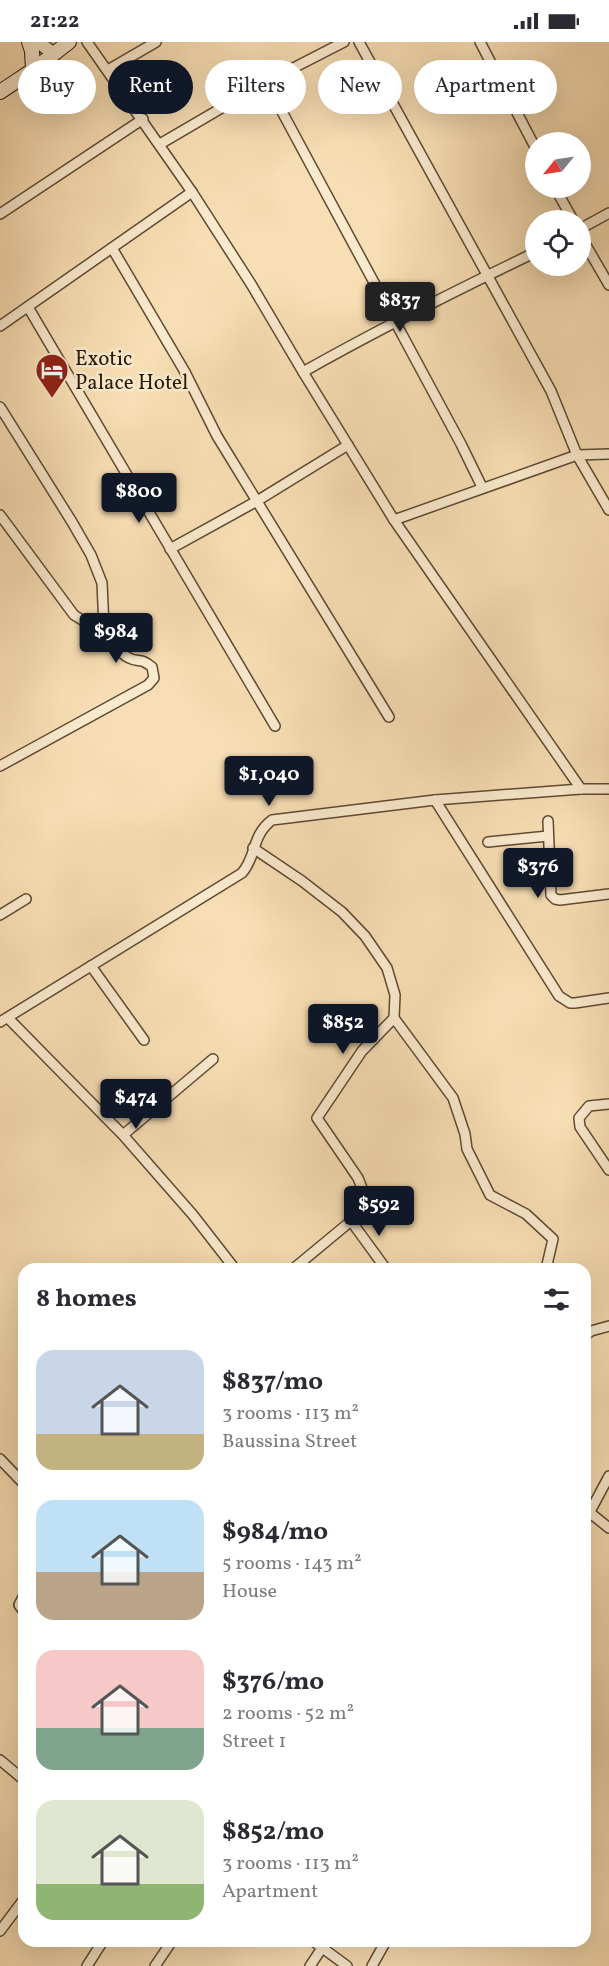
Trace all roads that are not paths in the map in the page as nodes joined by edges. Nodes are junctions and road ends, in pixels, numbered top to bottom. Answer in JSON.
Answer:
{"nodes":[{"id":1,"x":29,"y":42,"type":"edge"},
{"id":2,"x":38,"y":42,"type":"edge"},
{"id":3,"x":69,"y":42,"type":"edge"},
{"id":4,"x":87,"y":42,"type":"edge"},
{"id":5,"x":156,"y":42,"type":"edge"},
{"id":6,"x":344,"y":42,"type":"edge"},
{"id":7,"x":359,"y":42,"type":"edge"},
{"id":8,"x":480,"y":42,"type":"edge"},
{"id":9,"x":54,"y":54,"type":"junction"},
{"id":10,"x":32,"y":60,"type":"edge"},
{"id":11,"x":46,"y":60,"type":"edge"},
{"id":12,"x":125,"y":60,"type":"edge"},
{"id":13,"x":306,"y":61,"type":"edge"},
{"id":14,"x":108,"y":70,"type":"edge"},
{"id":15,"x":18,"y":80,"type":"edge"},
{"id":16,"x":0,"y":92,"type":"edge"},
{"id":17,"x":139,"y":114,"type":"edge"},
{"id":18,"x":211,"y":114,"type":"edge"},
{"id":19,"x":283,"y":114,"type":"edge"},
{"id":20,"x":143,"y":119,"type":"junction"},
{"id":21,"x":527,"y":132,"type":"edge"},
{"id":22,"x":160,"y":144,"type":"junction"},
{"id":23,"x":192,"y":192,"type":"junction"},
{"id":24,"x":609,"y":213,"type":"edge"},
{"id":25,"x":0,"y":214,"type":"edge"},
{"id":26,"x":591,"y":223,"type":"edge"},
{"id":27,"x":112,"y":248,"type":"junction"},
{"id":28,"x":591,"y":254,"type":"edge"},
{"id":29,"x":525,"y":257,"type":"edge"},
{"id":30,"x":487,"y":275,"type":"junction"},
{"id":31,"x":609,"y":285,"type":"edge"},
{"id":32,"x":28,"y":307,"type":"junction"},
{"id":33,"x":394,"y":321,"type":"junction"},
{"id":34,"x":0,"y":326,"type":"edge"},
{"id":35,"x":303,"y":372,"type":"junction"},
{"id":36,"x":0,"y":407,"type":"edge"},
{"id":37,"x":348,"y":445,"type":"junction"},
{"id":38,"x":609,"y":454,"type":"edge"},
{"id":39,"x":577,"y":455,"type":"junction"},
{"id":40,"x":482,"y":487,"type":"junction"},
{"id":41,"x":256,"y":501,"type":"junction"},
{"id":42,"x":609,"y":510,"type":"edge"},
{"id":43,"x":1,"y":520,"type":"edge"},
{"id":44,"x":394,"y":520,"type":"junction"},
{"id":45,"x":170,"y":549,"type":"junction"},
{"id":46,"x":104,"y":626,"type":"junction"},
{"id":47,"x":389,"y":717,"type":"dead end"},
{"id":48,"x":275,"y":726,"type":"dead end"},
{"id":49,"x":0,"y":766,"type":"edge"},
{"id":50,"x":582,"y":789,"type":"junction"},
{"id":51,"x":609,"y":789,"type":"edge"},
{"id":52,"x":435,"y":800,"type":"junction"},
{"id":53,"x":548,"y":821,"type":"dead end"},
{"id":54,"x":548,"y":836,"type":"junction"},
{"id":55,"x":488,"y":842,"type":"dead end"},
{"id":56,"x":253,"y":848,"type":"junction"},
{"id":57,"x":609,"y":894,"type":"edge"},
{"id":58,"x":26,"y":900,"type":"dead end"},
{"id":59,"x":0,"y":915,"type":"edge"},
{"id":60,"x":91,"y":966,"type":"junction"},
{"id":61,"x":609,"y":998,"type":"edge"},
{"id":62,"x":394,"y":1018,"type":"junction"},
{"id":63,"x":4,"y":1020,"type":"edge"},
{"id":64,"x":144,"y":1040,"type":"dead end"},
{"id":65,"x":213,"y":1059,"type":"dead end"},
{"id":66,"x":609,"y":1104,"type":"edge"},
{"id":67,"x":123,"y":1135,"type":"junction"},
{"id":68,"x":609,"y":1170,"type":"edge"},
{"id":69,"x":351,"y":1221,"type":"junction"},
{"id":70,"x":230,"y":1263,"type":"edge"},
{"id":71,"x":300,"y":1263,"type":"edge"},
{"id":72,"x":382,"y":1263,"type":"edge"},
{"id":73,"x":547,"y":1263,"type":"edge"},
{"id":74,"x":609,"y":1326,"type":"edge"},
{"id":75,"x":591,"y":1329,"type":"edge"},
{"id":76,"x":0,"y":1459,"type":"edge"},
{"id":77,"x":609,"y":1476,"type":"edge"},
{"id":78,"x":18,"y":1478,"type":"edge"},
{"id":79,"x":591,"y":1509,"type":"edge"},
{"id":80,"x":591,"y":1518,"type":"edge"},
{"id":81,"x":609,"y":1528,"type":"edge"},
{"id":82,"x":1,"y":1765,"type":"edge"},
{"id":83,"x":18,"y":1776,"type":"edge"},
{"id":84,"x":18,"y":1907,"type":"edge"},
{"id":85,"x":0,"y":1931,"type":"edge"},
{"id":86,"x":100,"y":1947,"type":"edge"},
{"id":87,"x":168,"y":1947,"type":"edge"},
{"id":88,"x":383,"y":1947,"type":"edge"},
{"id":89,"x":322,"y":1948,"type":"joint"},
{"id":90,"x":87,"y":1966,"type":"edge"},
{"id":91,"x":155,"y":1966,"type":"edge"},
{"id":92,"x":310,"y":1966,"type":"edge"},
{"id":93,"x":347,"y":1966,"type":"edge"},
{"id":94,"x":372,"y":1966,"type":"edge"}],
"edges":[{"from":1,"to":10,"type":"main road"},
{"from":2,"to":9,"type":"street"},
{"from":3,"to":9,"type":"main road"},
{"from":4,"to":14,"type":"street"},
{"from":5,"to":12,"type":"street"},
{"from":6,"to":13,"type":"street"},
{"from":7,"to":30,"type":"street"},
{"from":8,"to":21,"type":"street"},
{"from":9,"to":11,"type":"main road"},
{"from":15,"to":16,"type":"main road"},
{"from":17,"to":20,"type":"street"},
{"from":18,"to":22,"type":"street"},
{"from":19,"to":33,"type":"street"},
{"from":20,"to":22,"type":"street"},
{"from":20,"to":25,"type":"street"},
{"from":22,"to":23,"type":"street"},
{"from":23,"to":27,"type":"street"},
{"from":23,"to":35,"type":"street"},
{"from":24,"to":26,"type":"street"},
{"from":27,"to":32,"type":"street"},
{"from":27,"to":41,"type":"street"},
{"from":28,"to":31,"type":"street"},
{"from":29,"to":30,"type":"street"},
{"from":30,"to":33,"type":"street"},
{"from":30,"to":39,"type":"street"},
{"from":32,"to":34,"type":"street"},
{"from":32,"to":45,"type":"street"},
{"from":33,"to":35,"type":"street"},
{"from":33,"to":40,"type":"street"},
{"from":35,"to":37,"type":"street"},
{"from":36,"to":46,"type":"street"},
{"from":37,"to":41,"type":"street"},
{"from":37,"to":44,"type":"street"},
{"from":38,"to":39,"type":"street"},
{"from":39,"to":40,"type":"street"},
{"from":39,"to":42,"type":"street"},
{"from":40,"to":44,"type":"street"},
{"from":41,"to":45,"type":"street"},
{"from":41,"to":47,"type":"street"},
{"from":43,"to":46,"type":"street"},
{"from":44,"to":50,"type":"street"},
{"from":45,"to":48,"type":"street"},
{"from":46,"to":49,"type":"street"},
{"from":50,"to":51,"type":"street"},
{"from":50,"to":52,"type":"street"},
{"from":52,"to":56,"type":"street"},
{"from":52,"to":61,"type":"street"},
{"from":53,"to":54,"type":"street"},
{"from":54,"to":55,"type":"street"},
{"from":54,"to":57,"type":"street"},
{"from":56,"to":60,"type":"street"},
{"from":56,"to":62,"type":"street"},
{"from":58,"to":59,"type":"street"},
{"from":60,"to":63,"type":"street"},
{"from":60,"to":64,"type":"street"},
{"from":62,"to":69,"type":"street"},
{"from":62,"to":73,"type":"street"},
{"from":63,"to":67,"type":"street"},
{"from":65,"to":67,"type":"street"},
{"from":66,"to":68,"type":"street"},
{"from":67,"to":70,"type":"street"},
{"from":69,"to":71,"type":"street"},
{"from":69,"to":72,"type":"street"},
{"from":74,"to":75,"type":"street"},
{"from":76,"to":78,"type":"street"},
{"from":77,"to":79,"type":"street"},
{"from":80,"to":81,"type":"street"},
{"from":82,"to":83,"type":"street"},
{"from":84,"to":85,"type":"street"},
{"from":86,"to":90,"type":"street"},
{"from":87,"to":91,"type":"street"},
{"from":88,"to":94,"type":"street"},
{"from":89,"to":92,"type":"street"},
{"from":89,"to":93,"type":"street"}]}
